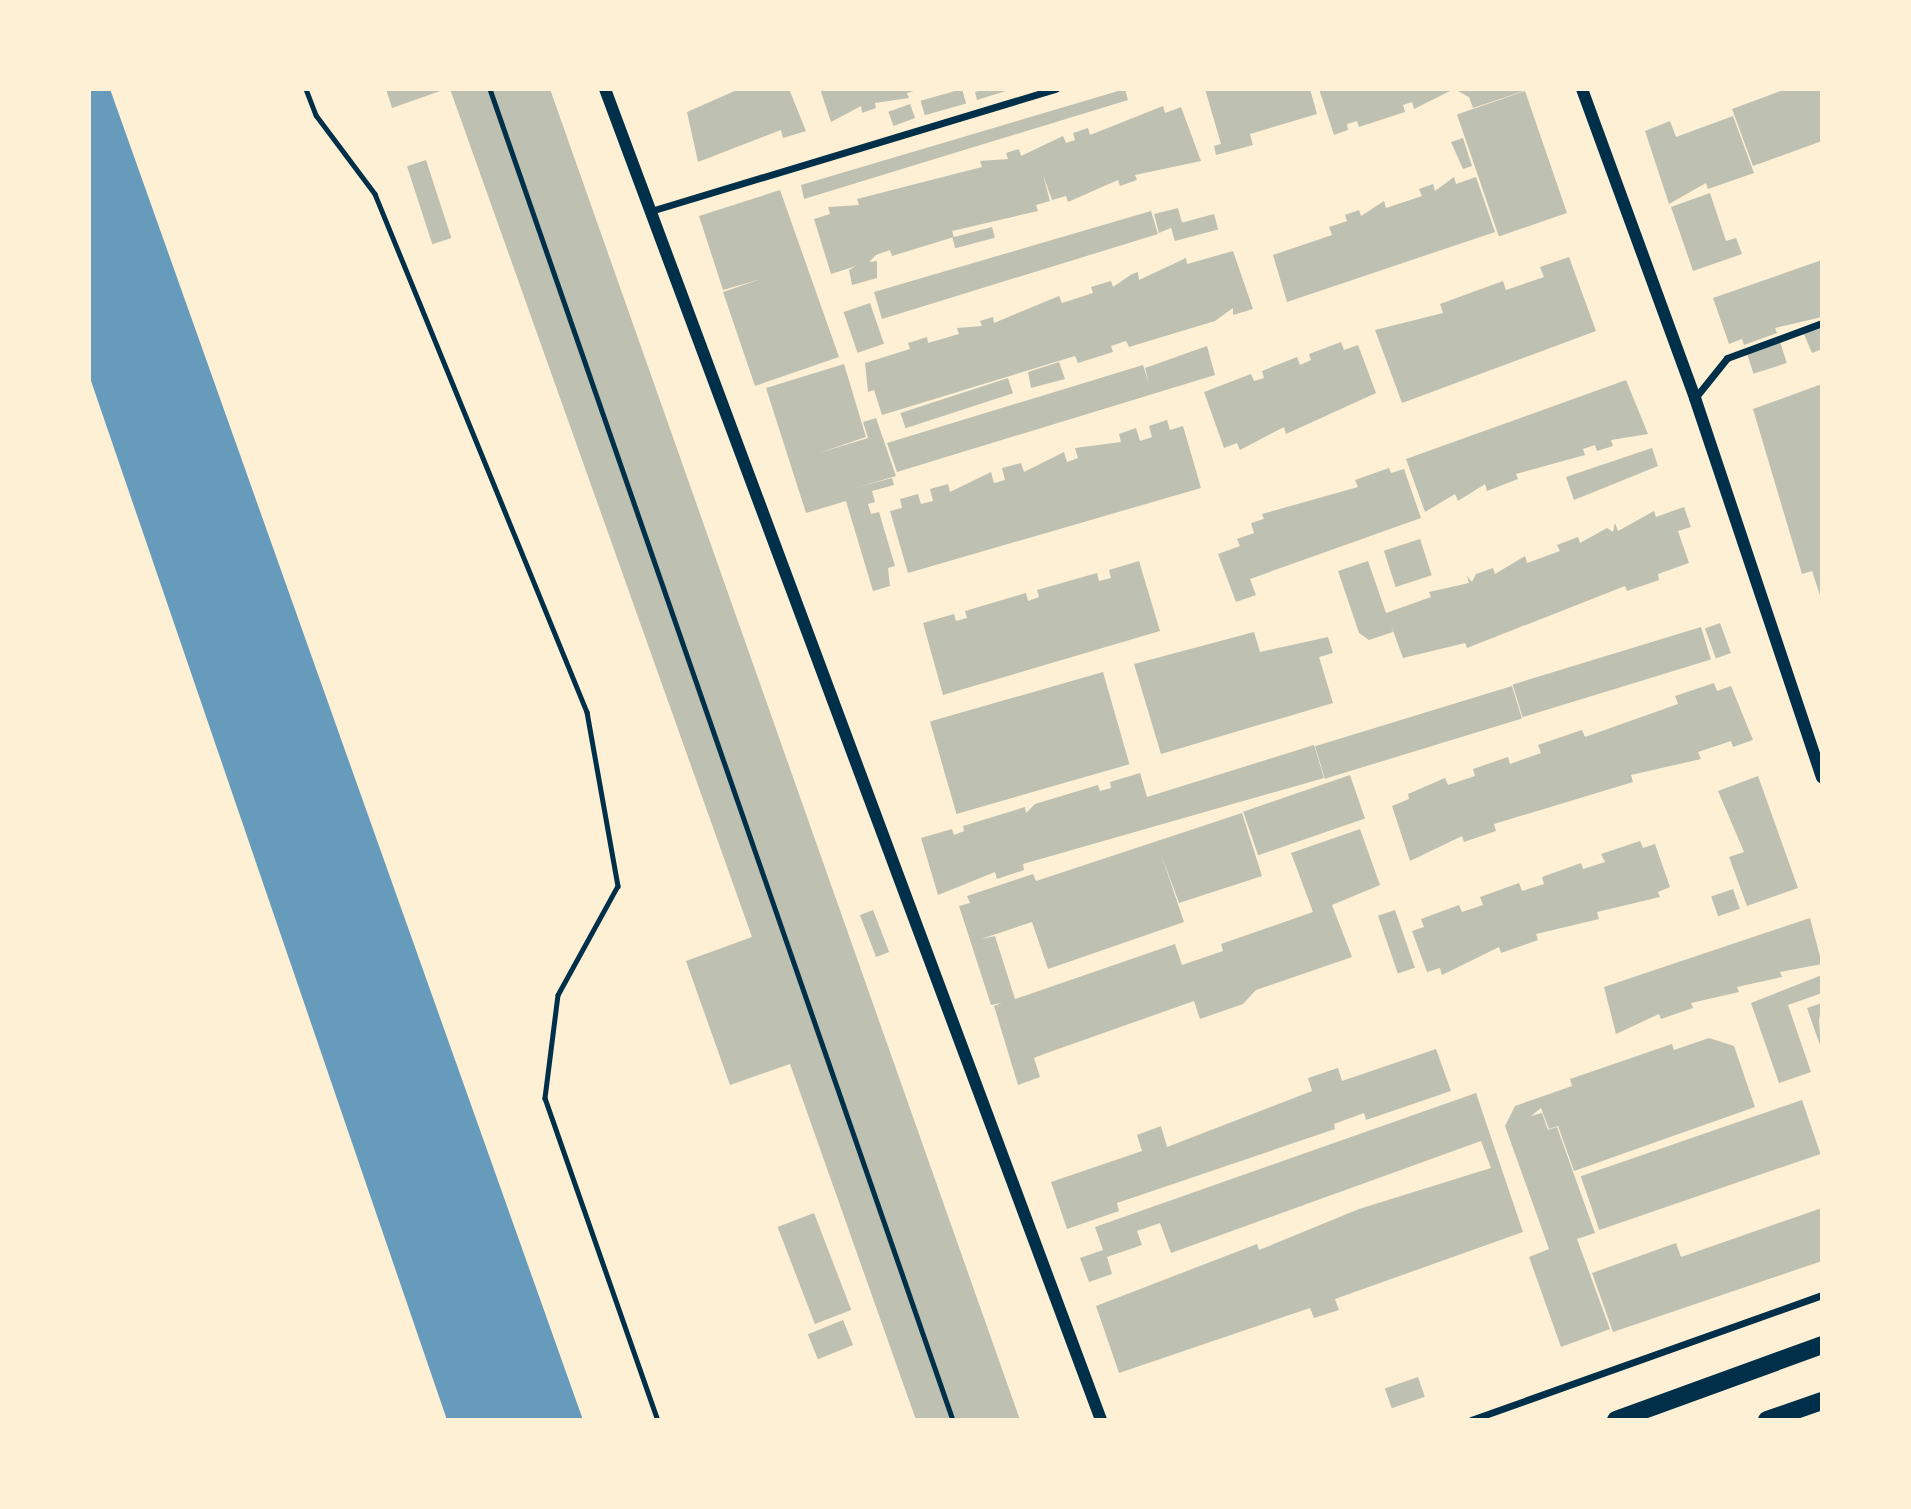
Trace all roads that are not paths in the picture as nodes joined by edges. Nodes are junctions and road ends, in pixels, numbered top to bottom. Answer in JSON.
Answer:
{"nodes":[{"id":1,"x":606,"y":89,"type":"edge"},
{"id":2,"x":1056,"y":89,"type":"edge"},
{"id":3,"x":1582,"y":89,"type":"edge"},
{"id":4,"x":654,"y":210,"type":"junction"},
{"id":5,"x":1822,"y":323,"type":"edge"},
{"id":6,"x":1695,"y":398,"type":"junction"},
{"id":7,"x":1822,"y":777,"type":"edge"},
{"id":8,"x":1822,"y":1296,"type":"edge"},
{"id":9,"x":1822,"y":1345,"type":"edge"},
{"id":10,"x":1822,"y":1401,"type":"edge"},
{"id":11,"x":1101,"y":1420,"type":"edge"},
{"id":12,"x":1471,"y":1420,"type":"edge"},
{"id":13,"x":1616,"y":1420,"type":"edge"},
{"id":14,"x":1767,"y":1420,"type":"edge"}],
"edges":[{"from":1,"to":4,"type":"street"},
{"from":2,"to":4,"type":"street"},
{"from":3,"to":6,"type":"street"},
{"from":4,"to":11,"type":"street"},
{"from":5,"to":6,"type":"street"},
{"from":6,"to":7,"type":"street"},
{"from":8,"to":12,"type":"street"},
{"from":9,"to":13,"type":"main road"},
{"from":10,"to":14,"type":"main road"}]}
